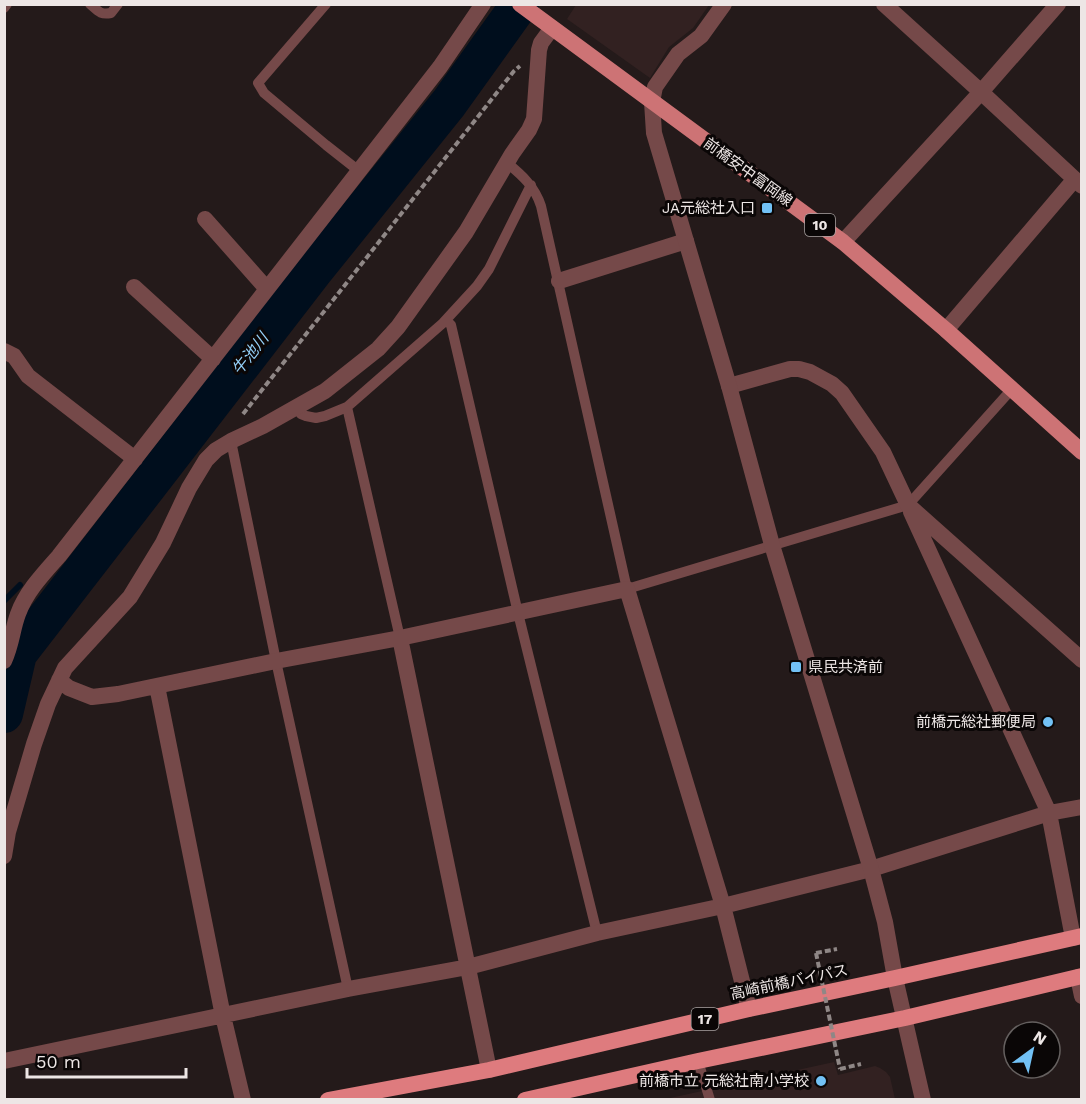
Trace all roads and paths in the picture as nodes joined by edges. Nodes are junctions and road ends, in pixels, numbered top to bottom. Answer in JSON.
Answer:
{"nodes":[{"id":1,"x":90,"y":4,"type":"edge"},
{"id":2,"x":118,"y":4,"type":"edge"},
{"id":3,"x":326,"y":4,"type":"edge"},
{"id":4,"x":483,"y":4,"type":"edge"},
{"id":5,"x":520,"y":4,"type":"edge"},
{"id":6,"x":724,"y":4,"type":"edge"},
{"id":7,"x":884,"y":4,"type":"edge"},
{"id":8,"x":1058,"y":4,"type":"edge"},
{"id":9,"x":547,"y":25,"type":"junction"},
{"id":10,"x":539,"y":50,"type":"junction"},
{"id":11,"x":981,"y":92,"type":"junction"},
{"id":12,"x":652,"y":102,"type":"junction"},
{"id":13,"x":507,"y":162,"type":"junction"},
{"id":14,"x":359,"y":171,"type":"junction"},
{"id":15,"x":1078,"y":183,"type":"edge"},
{"id":16,"x":531,"y":185,"type":"junction"},
{"id":17,"x":205,"y":219,"type":"dead end"},
{"id":18,"x":686,"y":241,"type":"junction"},
{"id":19,"x":843,"y":242,"type":"junction"},
{"id":20,"x":559,"y":281,"type":"junction"},
{"id":21,"x":134,"y":287,"type":"dead end"},
{"id":22,"x":267,"y":289,"type":"junction"},
{"id":23,"x":446,"y":320,"type":"junction"},
{"id":24,"x":946,"y":330,"type":"junction"},
{"id":25,"x":4,"y":351,"type":"edge"},
{"id":26,"x":213,"y":359,"type":"junction"},
{"id":27,"x":729,"y":386,"type":"junction"},
{"id":28,"x":1011,"y":389,"type":"junction"},
{"id":29,"x":296,"y":407,"type":"junction"},
{"id":30,"x":347,"y":407,"type":"junction"},
{"id":31,"x":231,"y":441,"type":"junction"},
{"id":32,"x":1082,"y":452,"type":"edge"},
{"id":33,"x":135,"y":459,"type":"junction"},
{"id":34,"x":908,"y":505,"type":"junction"},
{"id":35,"x":772,"y":545,"type":"junction"},
{"id":36,"x":627,"y":589,"type":"junction"},
{"id":37,"x":518,"y":613,"type":"junction"},
{"id":38,"x":400,"y":638,"type":"junction"},
{"id":39,"x":1082,"y":660,"type":"edge"},
{"id":40,"x":4,"y":661,"type":"edge"},
{"id":41,"x":276,"y":661,"type":"junction"},
{"id":42,"x":59,"y":680,"type":"junction"},
{"id":43,"x":157,"y":686,"type":"junction"},
{"id":44,"x":1082,"y":807,"type":"edge"},
{"id":45,"x":1049,"y":813,"type":"junction"},
{"id":46,"x":4,"y":856,"type":"edge"},
{"id":47,"x":871,"y":869,"type":"junction"},
{"id":48,"x":723,"y":906,"type":"junction"},
{"id":49,"x":597,"y":933,"type":"junction"},
{"id":50,"x":1077,"y":937,"type":"edge"},
{"id":51,"x":837,"y":949,"type":"dead end"},
{"id":52,"x":468,"y":967,"type":"junction"},
{"id":53,"x":1080,"y":977,"type":"edge"},
{"id":54,"x":895,"y":978,"type":"junction"},
{"id":55,"x":348,"y":989,"type":"junction"},
{"id":56,"x":1082,"y":996,"type":"edge"},
{"id":57,"x":749,"y":1009,"type":"junction"},
{"id":58,"x":223,"y":1016,"type":"junction"},
{"id":59,"x":905,"y":1018,"type":"junction"},
{"id":60,"x":4,"y":1061,"type":"edge"},
{"id":61,"x":698,"y":1061,"type":"junction"},
{"id":62,"x":861,"y":1064,"type":"dead end"},
{"id":63,"x":489,"y":1070,"type":"junction"},
{"id":64,"x":555,"y":1096,"type":"edge"},
{"id":65,"x":243,"y":1100,"type":"edge"},
{"id":66,"x":328,"y":1100,"type":"edge"},
{"id":67,"x":525,"y":1100,"type":"edge"},
{"id":68,"x":710,"y":1100,"type":"edge"},
{"id":69,"x":923,"y":1100,"type":"edge"}],
"edges":[{"from":1,"to":2,"type":"lane"},
{"from":3,"to":14,"type":"lane"},
{"from":4,"to":14,"type":"street"},
{"from":5,"to":9,"type":"main road","number":"10"},
{"from":6,"to":12,"type":"street"},
{"from":7,"to":11,"type":"street"},
{"from":8,"to":11,"type":"street"},
{"from":9,"to":10,"type":"street"},
{"from":9,"to":12,"type":"main road","name":"前橋安中富岡線","number":"10"},
{"from":10,"to":13,"type":"street"},
{"from":10,"to":31,"type":"path"},
{"from":11,"to":15,"type":"street"},
{"from":11,"to":19,"type":"street"},
{"from":12,"to":18,"type":"street"},
{"from":12,"to":19,"type":"main road","name":"前橋安中富岡線","number":"10"},
{"from":13,"to":16,"type":"lane"},
{"from":13,"to":29,"type":"street"},
{"from":14,"to":22,"type":"street"},
{"from":15,"to":24,"type":"street"},
{"from":16,"to":20,"type":"lane"},
{"from":16,"to":23,"type":"lane"},
{"from":17,"to":22,"type":"street"},
{"from":18,"to":20,"type":"street"},
{"from":18,"to":27,"type":"street"},
{"from":19,"to":24,"type":"main road","name":"前橋安中富岡線","number":"10"},
{"from":20,"to":36,"type":"lane"},
{"from":21,"to":26,"type":"street"},
{"from":22,"to":26,"type":"street"},
{"from":23,"to":30,"type":"lane"},
{"from":23,"to":37,"type":"lane"},
{"from":24,"to":28,"type":"main road","name":"前橋安中富岡線","number":"10"},
{"from":25,"to":33,"type":"street"},
{"from":26,"to":33,"type":"street"},
{"from":27,"to":34,"type":"street"},
{"from":27,"to":35,"type":"street"},
{"from":28,"to":32,"type":"main road","name":"前橋安中富岡線","number":"10"},
{"from":28,"to":34,"type":"lane"},
{"from":29,"to":30,"type":"lane"},
{"from":29,"to":31,"type":"street"},
{"from":30,"to":38,"type":"lane"},
{"from":31,"to":41,"type":"lane"},
{"from":31,"to":42,"type":"street"},
{"from":33,"to":40,"type":"street"},
{"from":34,"to":35,"type":"lane"},
{"from":34,"to":39,"type":"street"},
{"from":34,"to":45,"type":"street"},
{"from":35,"to":36,"type":"lane"},
{"from":35,"to":47,"type":"street"},
{"from":36,"to":37,"type":"street"},
{"from":36,"to":48,"type":"street"},
{"from":37,"to":38,"type":"street"},
{"from":37,"to":49,"type":"lane"},
{"from":38,"to":41,"type":"street"},
{"from":38,"to":52,"type":"street"},
{"from":41,"to":43,"type":"street"},
{"from":41,"to":55,"type":"lane"},
{"from":42,"to":43,"type":"street"},
{"from":42,"to":46,"type":"street"},
{"from":43,"to":58,"type":"street"},
{"from":44,"to":45,"type":"street"},
{"from":45,"to":47,"type":"street"},
{"from":45,"to":50,"type":"street"},
{"from":47,"to":48,"type":"street"},
{"from":47,"to":54,"type":"street"},
{"from":48,"to":49,"type":"street"},
{"from":48,"to":57,"type":"street"},
{"from":49,"to":52,"type":"street"},
{"from":50,"to":54,"type":"highway","name":"高崎前橋バイパス","number":"17"},
{"from":51,"to":62,"type":"path","bridge":true},
{"from":52,"to":55,"type":"street"},
{"from":52,"to":63,"type":"street"},
{"from":53,"to":56,"type":"street"},
{"from":53,"to":59,"type":"highway"},
{"from":54,"to":57,"type":"highway","name":"高崎前橋バイパス","number":"17"},
{"from":54,"to":59,"type":"street"},
{"from":55,"to":58,"type":"street"},
{"from":57,"to":63,"type":"highway","name":"高崎前橋バイパス","number":"17"},
{"from":58,"to":60,"type":"street"},
{"from":58,"to":65,"type":"street"},
{"from":59,"to":61,"type":"highway"},
{"from":59,"to":69,"type":"street"},
{"from":61,"to":64,"type":"highway"},
{"from":61,"to":68,"type":"lane"},
{"from":63,"to":66,"type":"highway","name":"高崎前橋バイパス","number":"17"},
{"from":64,"to":67,"type":"highway"}]}
